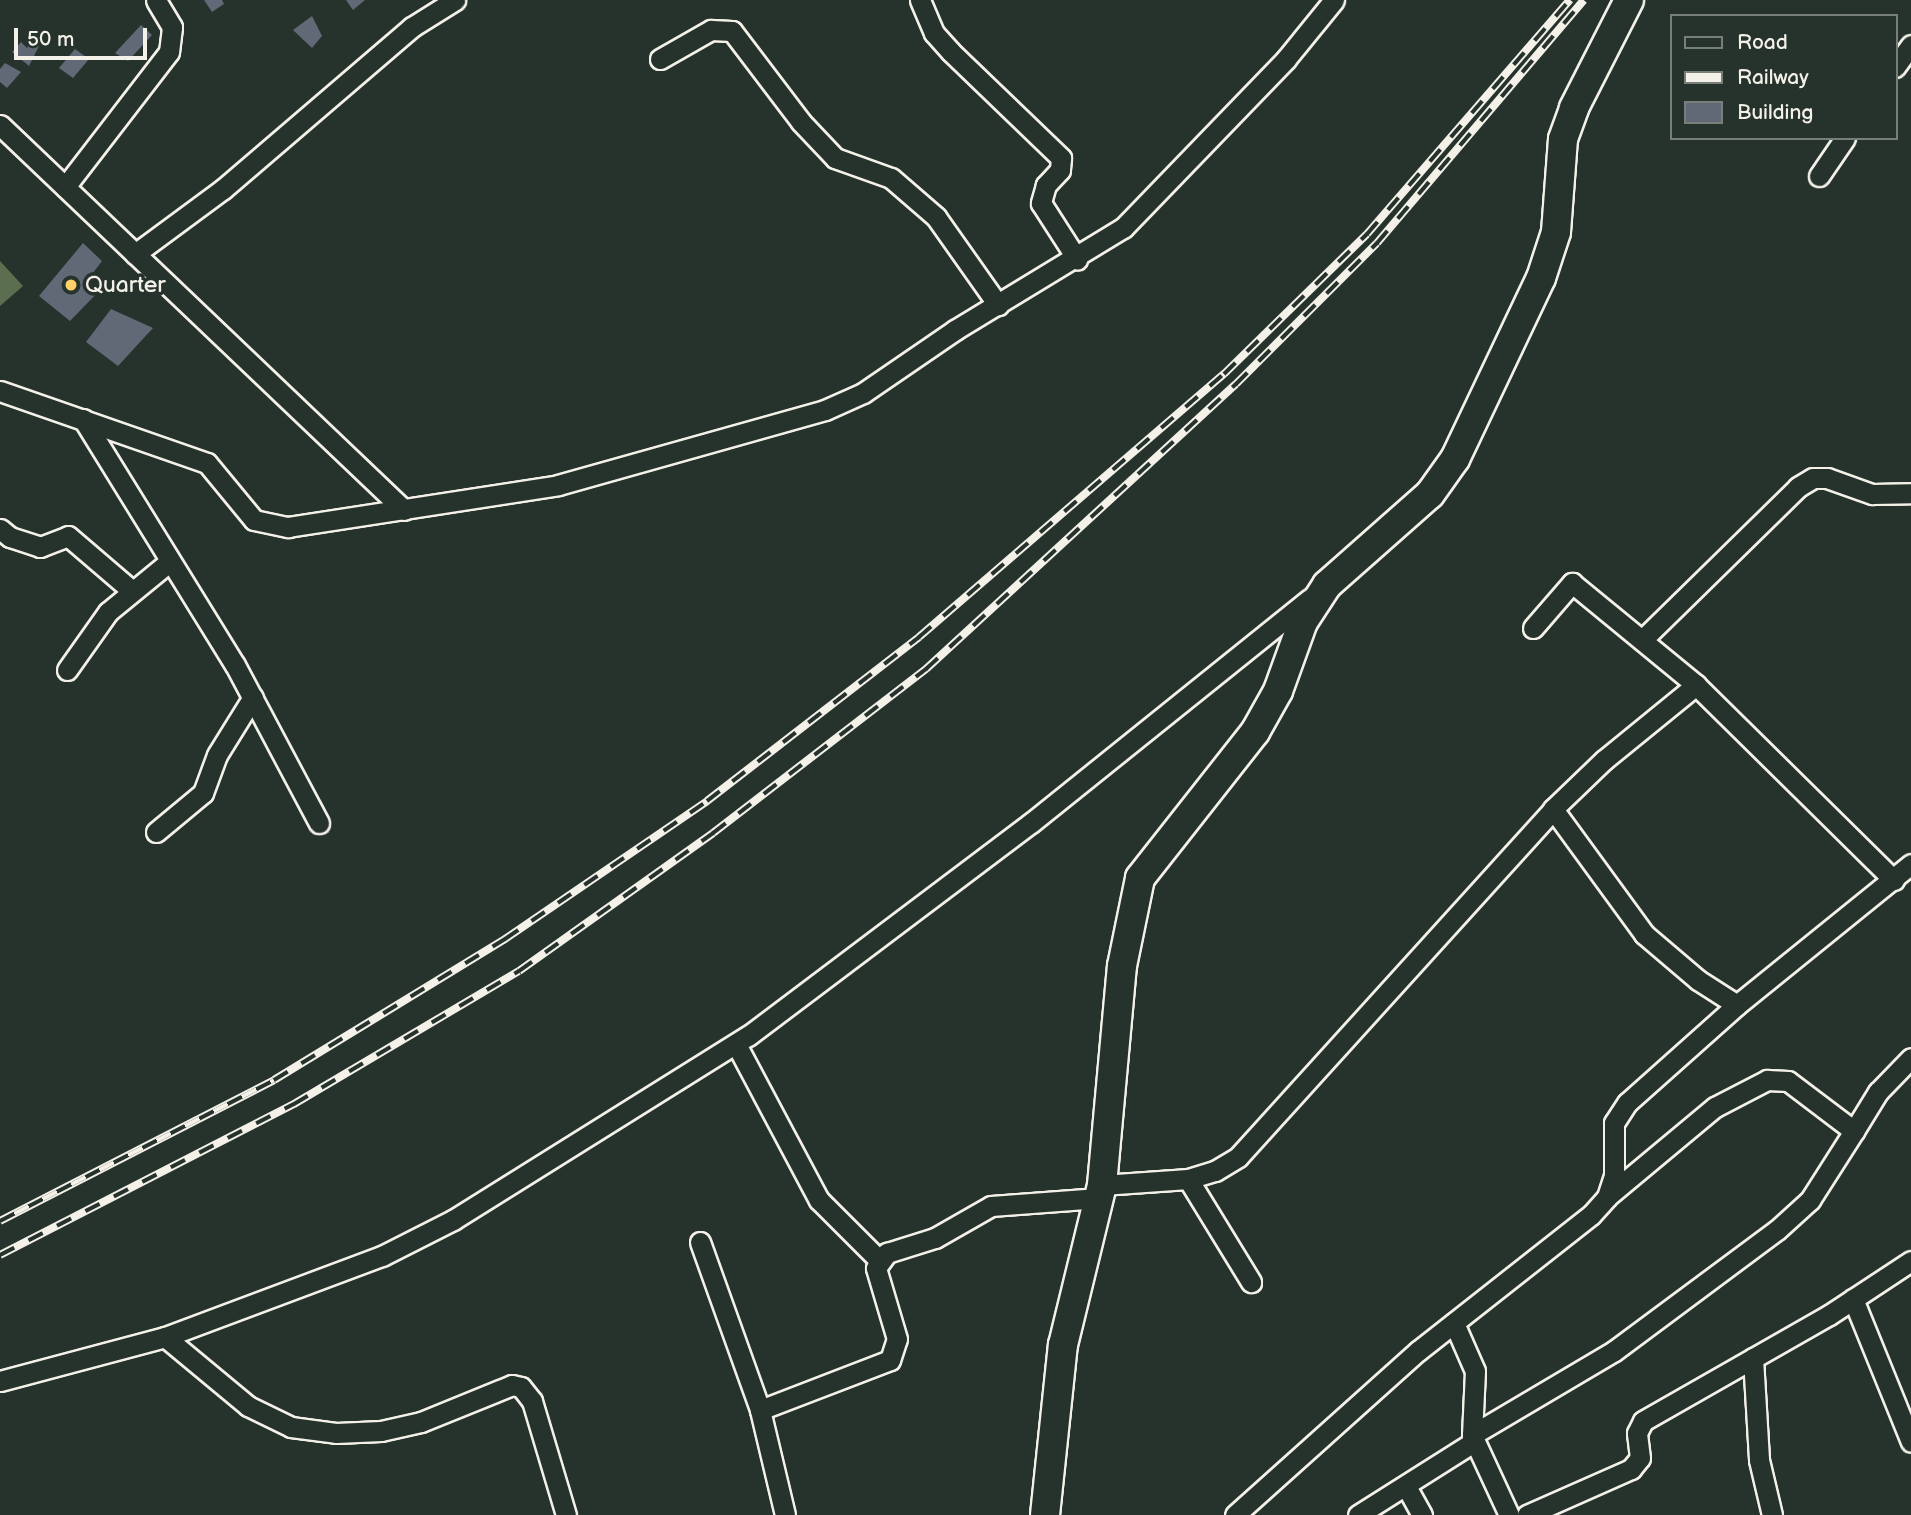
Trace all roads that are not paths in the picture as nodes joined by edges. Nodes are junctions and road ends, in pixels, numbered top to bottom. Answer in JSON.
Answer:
{"nodes":[{"id":1,"x":156,"y":0,"type":"edge"},
{"id":2,"x":455,"y":0,"type":"edge"},
{"id":3,"x":920,"y":0,"type":"edge"},
{"id":4,"x":1334,"y":0,"type":"edge"},
{"id":5,"x":1629,"y":0,"type":"edge"},
{"id":6,"x":1911,"y":45,"type":"edge"},
{"id":7,"x":660,"y":60,"type":"dead end"},
{"id":8,"x":1897,"y":64,"type":"edge"},
{"id":9,"x":0,"y":125,"type":"edge"},
{"id":10,"x":1844,"y":140,"type":"edge"},
{"id":11,"x":1819,"y":176,"type":"dead end"},
{"id":12,"x":65,"y":187,"type":"junction"},
{"id":13,"x":135,"y":254,"type":"junction"},
{"id":14,"x":1077,"y":259,"type":"junction"},
{"id":15,"x":998,"y":305,"type":"junction"},
{"id":16,"x":0,"y":391,"type":"edge"},
{"id":17,"x":83,"y":419,"type":"junction"},
{"id":18,"x":1911,"y":494,"type":"edge"},
{"id":19,"x":404,"y":510,"type":"junction"},
{"id":20,"x":0,"y":529,"type":"edge"},
{"id":21,"x":169,"y":562,"type":"junction"},
{"id":22,"x":1327,"y":585,"type":"junction"},
{"id":23,"x":131,"y":590,"type":"junction"},
{"id":24,"x":1532,"y":628,"type":"dead end"},
{"id":25,"x":1642,"y":640,"type":"junction"},
{"id":26,"x":67,"y":670,"type":"dead end"},
{"id":27,"x":1696,"y":685,"type":"junction"},
{"id":28,"x":253,"y":697,"type":"junction"},
{"id":29,"x":1553,"y":809,"type":"junction"},
{"id":30,"x":319,"y":822,"type":"dead end"},
{"id":31,"x":156,"y":832,"type":"dead end"},
{"id":32,"x":1911,"y":864,"type":"edge"},
{"id":33,"x":1895,"y":880,"type":"junction"},
{"id":34,"x":1737,"y":1005,"type":"junction"},
{"id":35,"x":736,"y":1044,"type":"junction"},
{"id":36,"x":1911,"y":1058,"type":"edge"},
{"id":37,"x":1854,"y":1131,"type":"junction"},
{"id":38,"x":1188,"y":1179,"type":"junction"},
{"id":39,"x":1100,"y":1191,"type":"junction"},
{"id":40,"x":1607,"y":1197,"type":"junction"},
{"id":41,"x":700,"y":1242,"type":"dead end"},
{"id":42,"x":879,"y":1259,"type":"junction"},
{"id":43,"x":1911,"y":1261,"type":"edge"},
{"id":44,"x":1251,"y":1282,"type":"dead end"},
{"id":45,"x":1853,"y":1299,"type":"junction"},
{"id":46,"x":1454,"y":1323,"type":"junction"},
{"id":47,"x":165,"y":1337,"type":"junction"},
{"id":48,"x":1754,"y":1358,"type":"junction"},
{"id":49,"x":0,"y":1381,"type":"edge"},
{"id":50,"x":760,"y":1410,"type":"junction"},
{"id":51,"x":1473,"y":1438,"type":"junction"},
{"id":52,"x":1911,"y":1442,"type":"edge"},
{"id":53,"x":1406,"y":1488,"type":"junction"},
{"id":54,"x":566,"y":1515,"type":"edge"},
{"id":55,"x":785,"y":1515,"type":"edge"},
{"id":56,"x":1045,"y":1515,"type":"edge"},
{"id":57,"x":1235,"y":1515,"type":"edge"},
{"id":58,"x":1358,"y":1515,"type":"edge"},
{"id":59,"x":1422,"y":1515,"type":"edge"},
{"id":60,"x":1509,"y":1515,"type":"edge"},
{"id":61,"x":1527,"y":1515,"type":"edge"},
{"id":62,"x":1772,"y":1515,"type":"edge"}],
"edges":[{"from":1,"to":12,"type":"street"},
{"from":2,"to":13,"type":"street"},
{"from":3,"to":14,"type":"street"},
{"from":4,"to":14,"type":"street"},
{"from":5,"to":22,"type":"main road"},
{"from":6,"to":8,"type":"street"},
{"from":7,"to":15,"type":"street"},
{"from":9,"to":12,"type":"street"},
{"from":10,"to":11,"type":"street"},
{"from":12,"to":13,"type":"street"},
{"from":13,"to":19,"type":"street"},
{"from":14,"to":15,"type":"street"},
{"from":15,"to":19,"type":"street"},
{"from":16,"to":17,"type":"street"},
{"from":17,"to":19,"type":"street"},
{"from":17,"to":21,"type":"street"},
{"from":18,"to":25,"type":"street"},
{"from":20,"to":23,"type":"street"},
{"from":21,"to":23,"type":"street"},
{"from":21,"to":28,"type":"street"},
{"from":22,"to":35,"type":"street"},
{"from":22,"to":39,"type":"main road"},
{"from":23,"to":26,"type":"street"},
{"from":24,"to":25,"type":"street"},
{"from":25,"to":27,"type":"street"},
{"from":27,"to":29,"type":"street"},
{"from":27,"to":33,"type":"street"},
{"from":28,"to":30,"type":"street"},
{"from":28,"to":31,"type":"street"},
{"from":29,"to":34,"type":"street"},
{"from":29,"to":38,"type":"street"},
{"from":32,"to":33,"type":"street"},
{"from":33,"to":34,"type":"street"},
{"from":34,"to":40,"type":"street"},
{"from":35,"to":42,"type":"street"},
{"from":35,"to":47,"type":"street"},
{"from":36,"to":37,"type":"street"},
{"from":37,"to":40,"type":"street"},
{"from":37,"to":51,"type":"street"},
{"from":38,"to":39,"type":"street"},
{"from":38,"to":44,"type":"street"},
{"from":39,"to":42,"type":"street"},
{"from":39,"to":56,"type":"main road"},
{"from":40,"to":46,"type":"street"},
{"from":41,"to":50,"type":"street"},
{"from":42,"to":50,"type":"street"},
{"from":43,"to":45,"type":"street"},
{"from":45,"to":48,"type":"street"},
{"from":45,"to":52,"type":"street"},
{"from":46,"to":51,"type":"street"},
{"from":46,"to":57,"type":"street"},
{"from":47,"to":49,"type":"street"},
{"from":47,"to":54,"type":"street"},
{"from":48,"to":61,"type":"street"},
{"from":48,"to":62,"type":"street"},
{"from":50,"to":55,"type":"street"},
{"from":51,"to":53,"type":"street"},
{"from":51,"to":60,"type":"street"},
{"from":53,"to":58,"type":"street"},
{"from":53,"to":59,"type":"street"}]}
